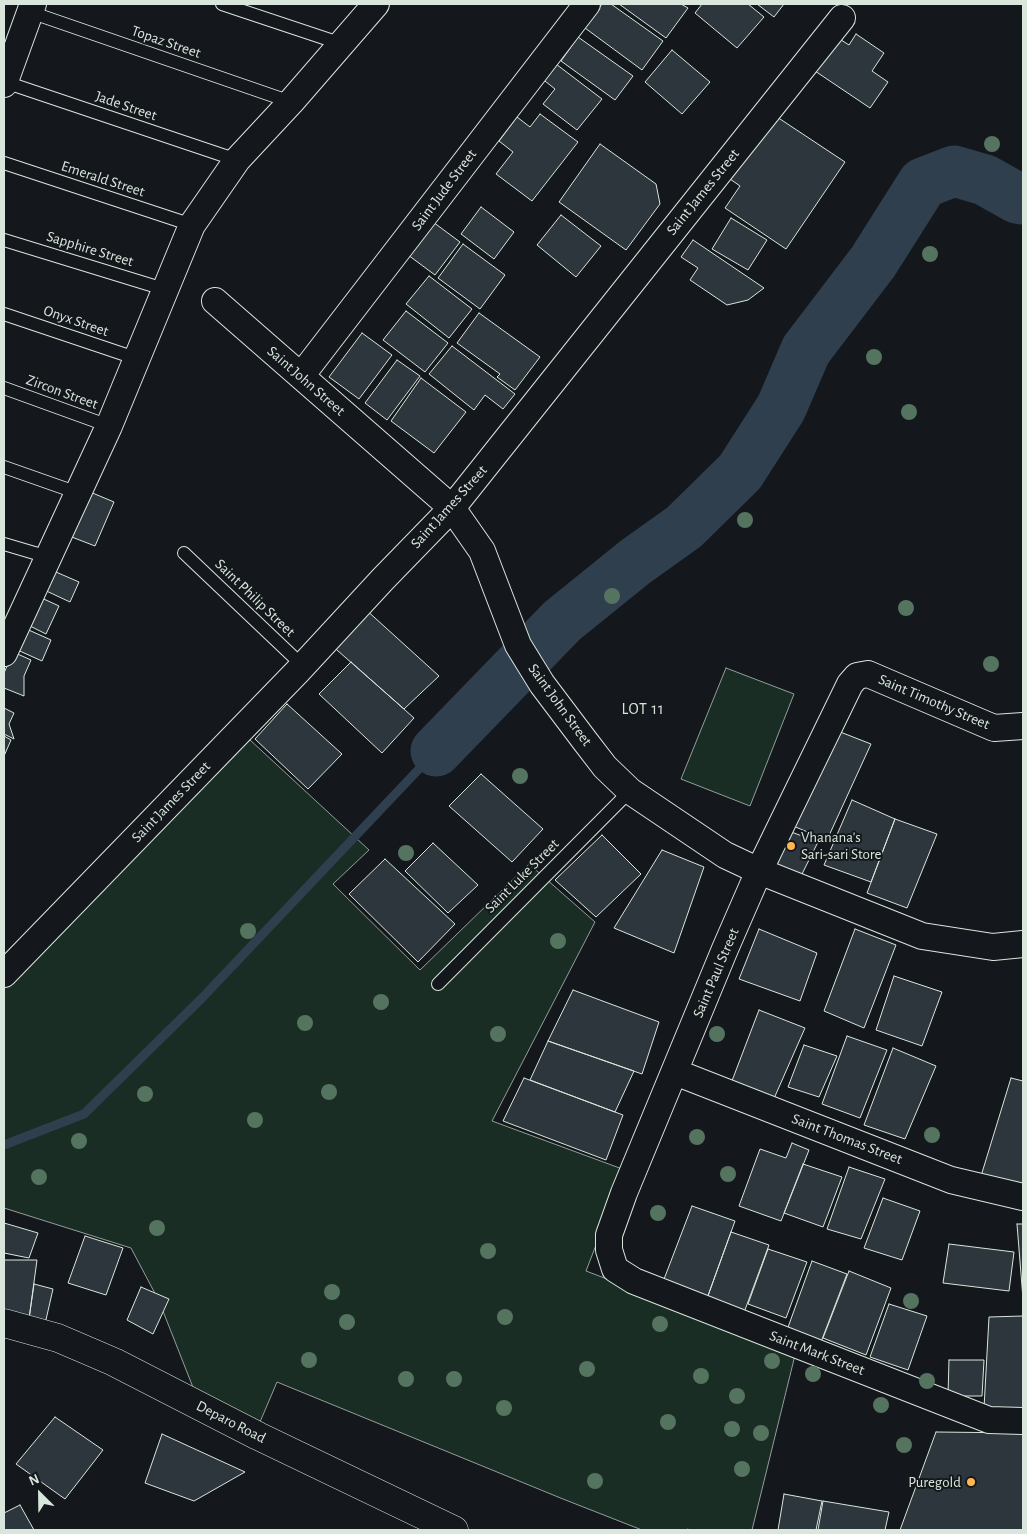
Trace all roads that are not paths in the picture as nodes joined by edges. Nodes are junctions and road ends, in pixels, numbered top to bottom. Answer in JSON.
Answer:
{"nodes":[{"id":1,"x":222,"y":4,"type":"edge"},
{"id":2,"x":376,"y":4,"type":"edge"},
{"id":3,"x":587,"y":4,"type":"edge"},
{"id":4,"x":31,"y":8,"type":"edge"},
{"id":5,"x":844,"y":14,"type":"dead end"},
{"id":6,"x":342,"y":44,"type":"junction"},
{"id":7,"x":4,"y":83,"type":"edge"},
{"id":8,"x":291,"y":102,"type":"junction"},
{"id":9,"x":237,"y":160,"type":"junction"},
{"id":10,"x":4,"y":163,"type":"edge"},
{"id":11,"x":192,"y":225,"type":"junction"},
{"id":12,"x":4,"y":240,"type":"edge"},
{"id":13,"x":167,"y":290,"type":"junction"},
{"id":14,"x":215,"y":301,"type":"dead end"},
{"id":15,"x":4,"y":314,"type":"edge"},
{"id":16,"x":138,"y":359,"type":"junction"},
{"id":17,"x":302,"y":376,"type":"junction"},
{"id":18,"x":4,"y":388,"type":"edge"},
{"id":19,"x":109,"y":426,"type":"junction"},
{"id":20,"x":4,"y":467,"type":"edge"},
{"id":21,"x":78,"y":493,"type":"junction"},
{"id":22,"x":452,"y":508,"type":"junction"},
{"id":23,"x":4,"y":544,"type":"edge"},
{"id":24,"x":184,"y":553,"type":"dead end"},
{"id":25,"x":48,"y":557,"type":"junction"},
{"id":26,"x":10,"y":622,"type":"edge"},
{"id":27,"x":4,"y":653,"type":"edge"},
{"id":28,"x":303,"y":666,"type":"junction"},
{"id":29,"x":850,"y":684,"type":"joint"},
{"id":30,"x":1023,"y":726,"type":"edge"},
{"id":31,"x":630,"y":791,"type":"junction"},
{"id":32,"x":760,"y":871,"type":"junction"},
{"id":33,"x":1023,"y":944,"type":"edge"},
{"id":34,"x":4,"y":974,"type":"edge"},
{"id":35,"x":438,"y":984,"type":"dead end"},
{"id":36,"x":675,"y":1072,"type":"junction"},
{"id":37,"x":1023,"y":1197,"type":"edge"},
{"id":38,"x":615,"y":1270,"type":"joint"},
{"id":39,"x":4,"y":1323,"type":"edge"},
{"id":40,"x":1023,"y":1421,"type":"edge"},
{"id":41,"x":454,"y":1530,"type":"edge"}],
"edges":[{"from":1,"to":6,"type":"lane"},
{"from":2,"to":6,"type":"street"},
{"from":3,"to":17,"type":"street","name":"Saint Jude Street"},
{"from":4,"to":7,"type":"street"},
{"from":4,"to":8,"type":"lane","name":"Topaz Street"},
{"from":5,"to":22,"type":"street","name":"Saint James Street"},
{"from":6,"to":8,"type":"street"},
{"from":7,"to":9,"type":"lane","name":"Jade Street"},
{"from":8,"to":9,"type":"street"},
{"from":9,"to":11,"type":"street"},
{"from":10,"to":11,"type":"lane","name":"Emerald Street"},
{"from":11,"to":13,"type":"street"},
{"from":12,"to":13,"type":"lane","name":"Sapphire Street"},
{"from":13,"to":16,"type":"street"},
{"from":14,"to":17,"type":"street","name":"Saint John Street"},
{"from":15,"to":16,"type":"lane","name":"Onyx Street"},
{"from":16,"to":19,"type":"street"},
{"from":17,"to":22,"type":"street","name":"Saint John Street"},
{"from":18,"to":19,"type":"lane","name":"Zircon Street"},
{"from":19,"to":21,"type":"street"},
{"from":20,"to":21,"type":"lane"},
{"from":21,"to":25,"type":"street"},
{"from":22,"to":28,"type":"street","name":"Saint James Street"},
{"from":22,"to":31,"type":"street","name":"Saint John Street"},
{"from":23,"to":25,"type":"lane"},
{"from":24,"to":28,"type":"lane","name":"Saint Philip Street"},
{"from":25,"to":26,"type":"street"},
{"from":26,"to":27,"type":"street"},
{"from":28,"to":34,"type":"street","name":"Saint James Street"},
{"from":29,"to":30,"type":"street","name":"Saint Timothy Street"},
{"from":29,"to":32,"type":"street","name":"Saint Paul Street"},
{"from":31,"to":32,"type":"street","name":"Saint John Street"},
{"from":31,"to":35,"type":"lane","name":"Saint Luke Street"},
{"from":32,"to":33,"type":"street","name":"Saint John Street"},
{"from":32,"to":36,"type":"street","name":"Saint Paul Street"},
{"from":36,"to":37,"type":"street","name":"Saint Thomas Street"},
{"from":36,"to":38,"type":"street","name":"Saint Paul Street"},
{"from":38,"to":40,"type":"street","name":"Saint Mark Street"},
{"from":39,"to":41,"type":"main road","name":"Deparo Road"}]}
